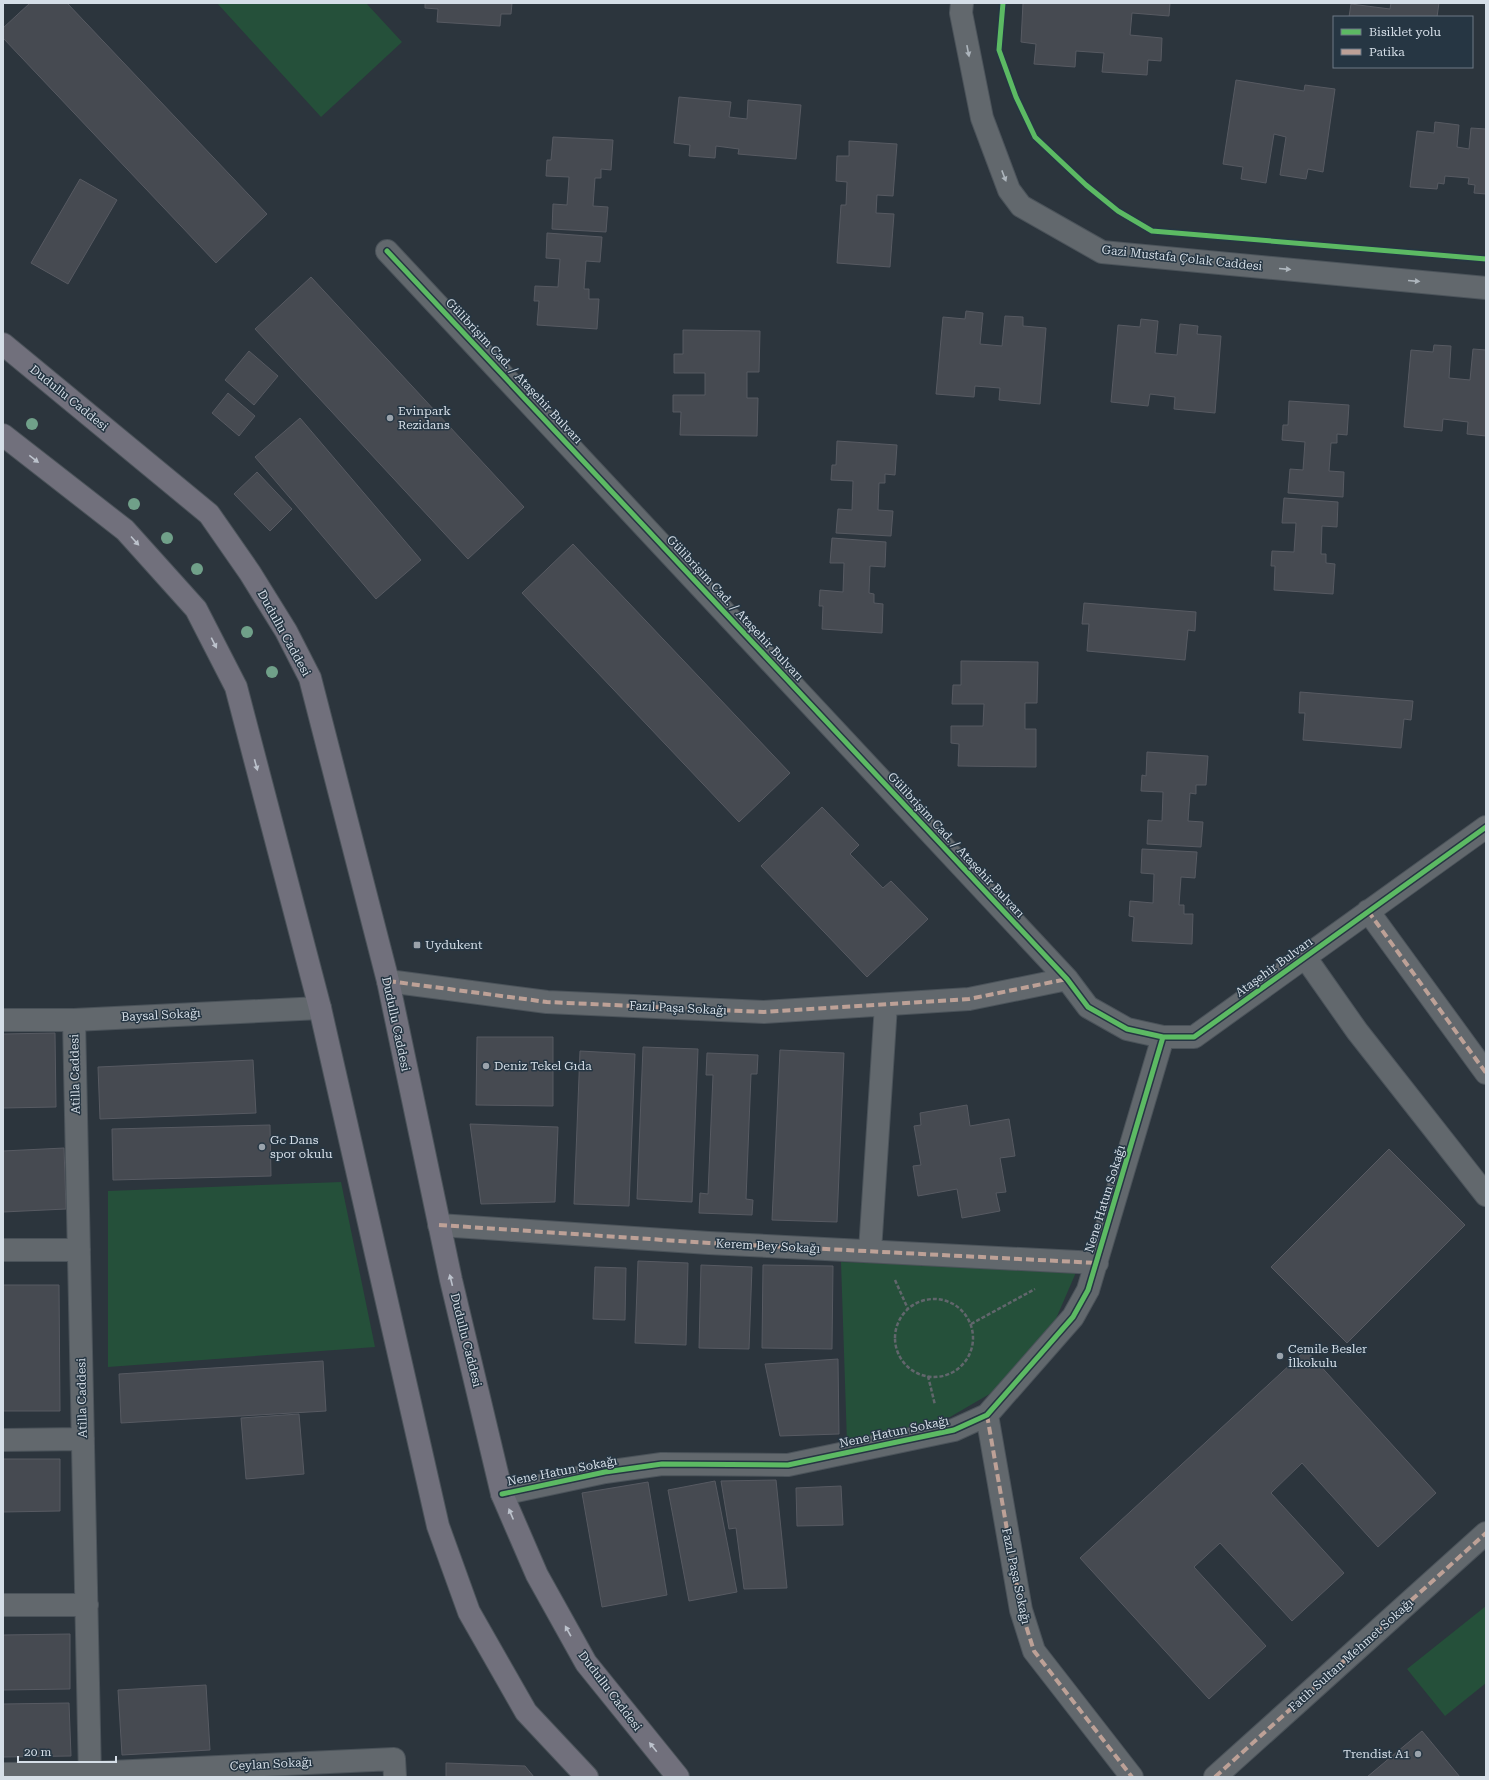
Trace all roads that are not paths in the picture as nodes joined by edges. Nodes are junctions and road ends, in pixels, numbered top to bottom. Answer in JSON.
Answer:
{"nodes":[{"id":1,"x":961,"y":8,"type":"edge"},
{"id":2,"x":387,"y":251,"type":"dead end"},
{"id":3,"x":1486,"y":288,"type":"edge"},
{"id":4,"x":3,"y":344,"type":"edge"},
{"id":5,"x":3,"y":435,"type":"edge"},
{"id":6,"x":1486,"y":827,"type":"edge"},
{"id":7,"x":1368,"y":911,"type":"junction"},
{"id":8,"x":1304,"y":957,"type":"junction"},
{"id":9,"x":1068,"y":979,"type":"junction"},
{"id":10,"x":388,"y":981,"type":"junction"},
{"id":11,"x":886,"y":1005,"type":"junction"},
{"id":12,"x":320,"y":1008,"type":"junction"},
{"id":13,"x":3,"y":1020,"type":"edge"},
{"id":14,"x":74,"y":1020,"type":"junction"},
{"id":15,"x":1163,"y":1037,"type":"junction"},
{"id":16,"x":1486,"y":1073,"type":"edge"},
{"id":17,"x":1486,"y":1195,"type":"edge"},
{"id":18,"x":439,"y":1225,"type":"junction"},
{"id":19,"x":3,"y":1250,"type":"edge"},
{"id":20,"x":79,"y":1250,"type":"junction"},
{"id":21,"x":870,"y":1251,"type":"junction"},
{"id":22,"x":1096,"y":1263,"type":"junction"},
{"id":23,"x":986,"y":1415,"type":"junction"},
{"id":24,"x":83,"y":1439,"type":"junction"},
{"id":25,"x":3,"y":1440,"type":"edge"},
{"id":26,"x":502,"y":1494,"type":"junction"},
{"id":27,"x":1486,"y":1533,"type":"edge"},
{"id":28,"x":3,"y":1605,"type":"edge"},
{"id":29,"x":87,"y":1605,"type":"junction"},
{"id":30,"x":394,"y":1768,"type":"edge"},
{"id":31,"x":3,"y":1774,"type":"edge"},
{"id":32,"x":90,"y":1775,"type":"edge"},
{"id":33,"x":586,"y":1777,"type":"edge"},
{"id":34,"x":678,"y":1777,"type":"edge"},
{"id":35,"x":1132,"y":1777,"type":"edge"},
{"id":36,"x":1215,"y":1777,"type":"edge"}],
"edges":[{"from":1,"to":3,"type":"street","name":"Gazi Mustafa Çolak Caddesi","one_way":true},
{"from":2,"to":9,"type":"street","name":"Gülibrişim Cad. / Ataşehir Bulvarı"},
{"from":4,"to":10,"type":"main road","name":"Dudullu Caddesi"},
{"from":5,"to":12,"type":"main road","one_way":true},
{"from":6,"to":7,"type":"street","name":"Ataşehir Bulvarı"},
{"from":7,"to":8,"type":"street","name":"Ataşehir Bulvarı"},
{"from":7,"to":16,"type":"street"},
{"from":8,"to":15,"type":"street","name":"Ataşehir Bulvarı"},
{"from":8,"to":17,"type":"street"},
{"from":9,"to":11,"type":"street","name":"Fazıl Paşa Sokağı"},
{"from":9,"to":15,"type":"street","name":"Ataşehir Bulvarı"},
{"from":10,"to":11,"type":"street","name":"Fazıl Paşa Sokağı"},
{"from":10,"to":18,"type":"main road","name":"Dudullu Caddesi"},
{"from":11,"to":21,"type":"street"},
{"from":12,"to":14,"type":"street","name":"Baysal Sokağı"},
{"from":12,"to":33,"type":"main road"},
{"from":13,"to":14,"type":"street","name":"Baysal Sokağı"},
{"from":14,"to":20,"type":"street","name":"Atilla Caddesi"},
{"from":15,"to":22,"type":"street","name":"Nene Hatun Sokağı"},
{"from":18,"to":21,"type":"street","name":"Kerem Bey Sokağı"},
{"from":26,"to":18,"type":"main road","name":"Dudullu Caddesi","one_way":true},
{"from":19,"to":20,"type":"street"},
{"from":20,"to":24,"type":"street","name":"Atilla Caddesi"},
{"from":21,"to":22,"type":"street","name":"Kerem Bey Sokağı"},
{"from":22,"to":23,"type":"street","name":"Nene Hatun Sokağı"},
{"from":23,"to":26,"type":"street","name":"Nene Hatun Sokağı"},
{"from":23,"to":35,"type":"street","name":"Fazıl Paşa Sokağı"},
{"from":24,"to":25,"type":"street"},
{"from":24,"to":29,"type":"street","name":"Atilla Caddesi"},
{"from":34,"to":26,"type":"main road","name":"Dudullu Caddesi","one_way":true},
{"from":27,"to":36,"type":"street","name":"Fatih Sultan Mehmet Sokağı"},
{"from":28,"to":29,"type":"street"},
{"from":29,"to":32,"type":"street","name":"Atilla Caddesi"},
{"from":30,"to":32,"type":"street","name":"Ceylan Sokağı"},
{"from":31,"to":32,"type":"street","name":"Ceylan Sokağı"}]}
